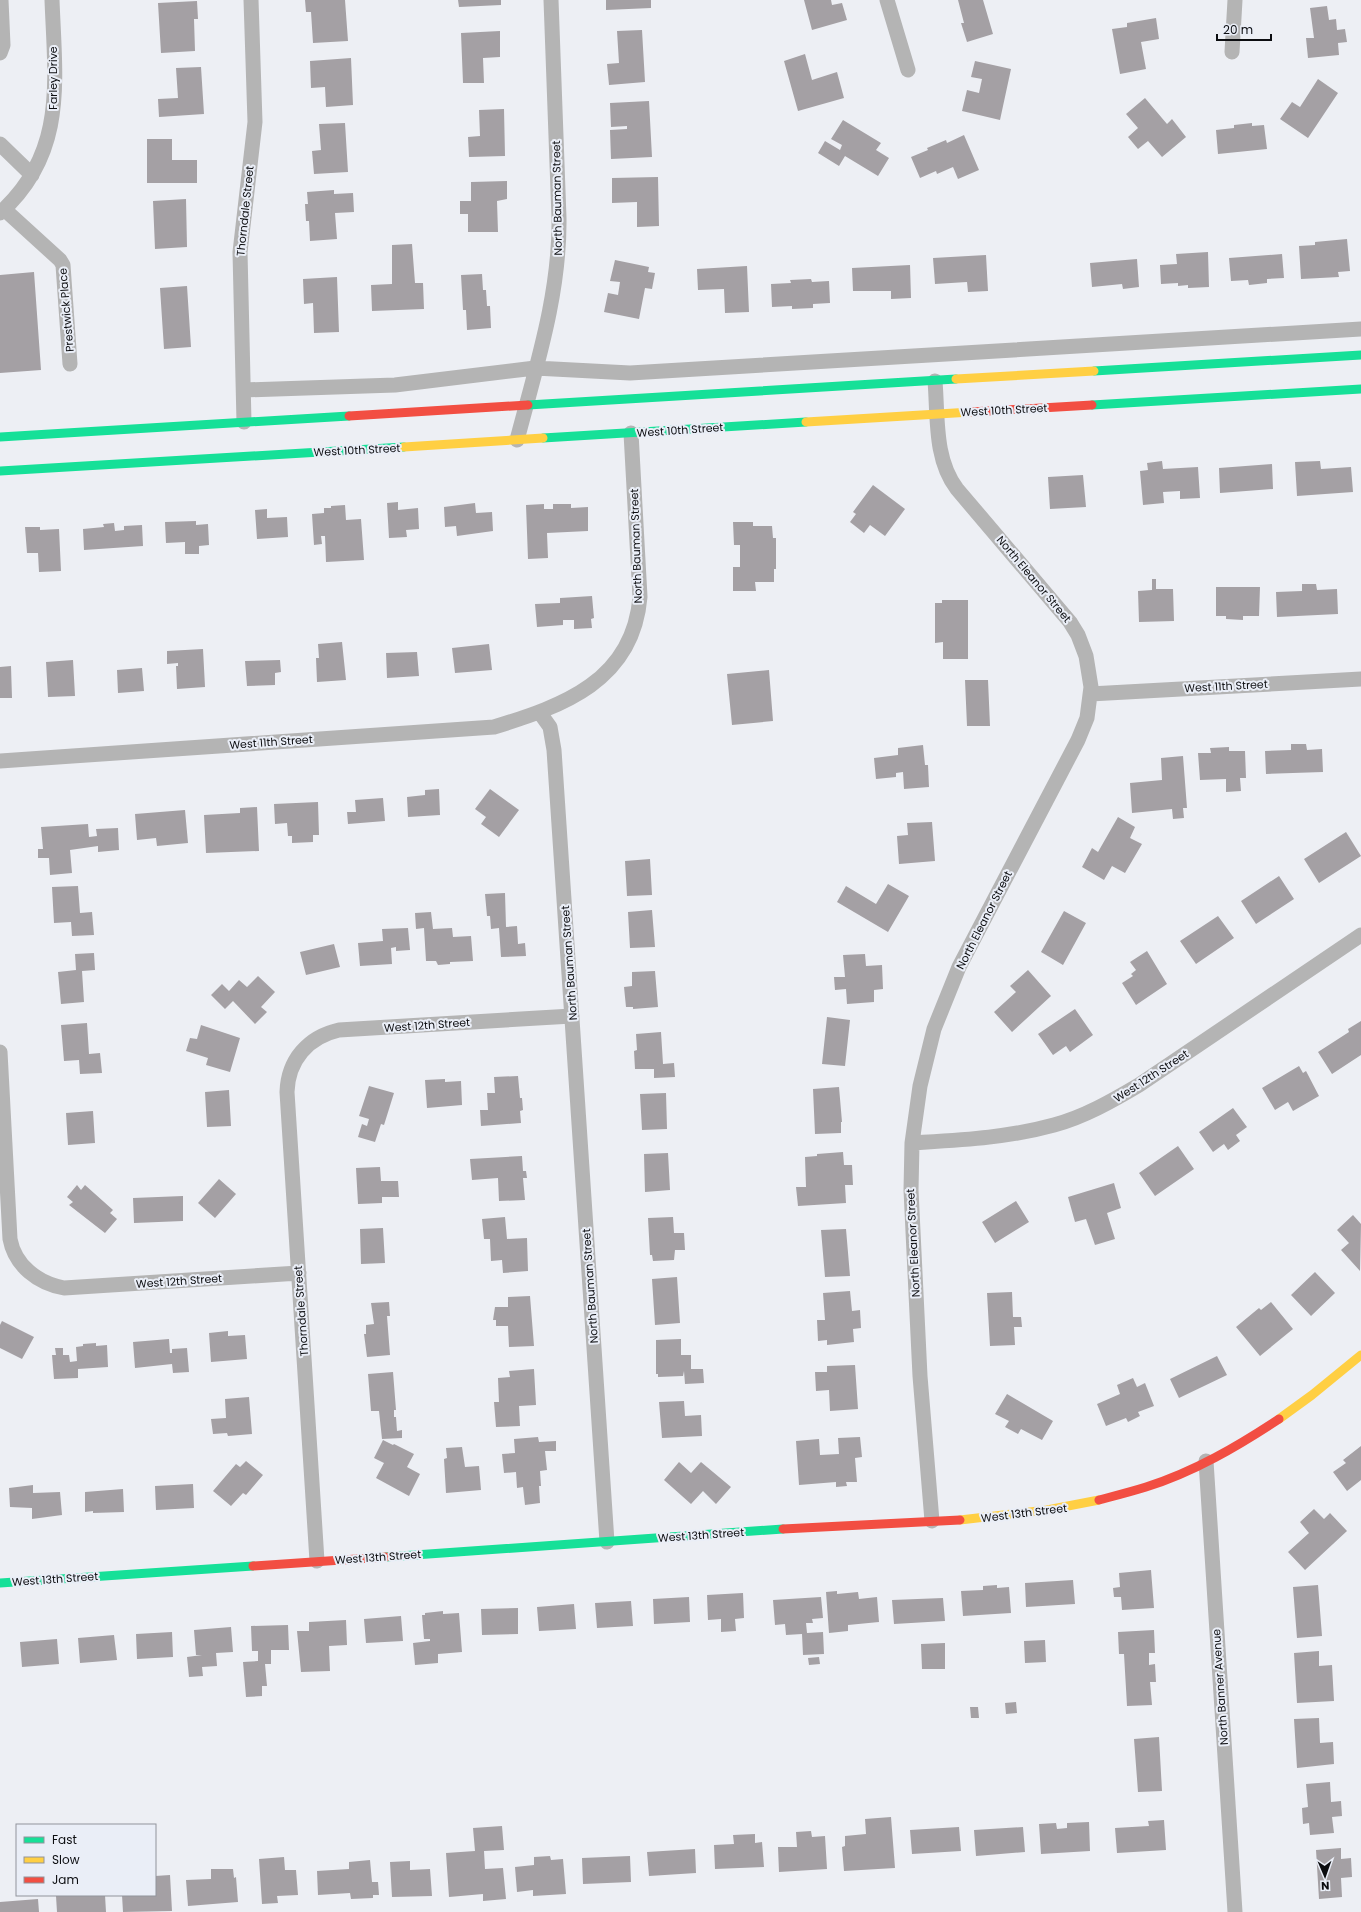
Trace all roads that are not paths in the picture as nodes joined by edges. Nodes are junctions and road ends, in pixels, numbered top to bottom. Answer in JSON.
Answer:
{"nodes":[{"id":1,"x":1,"y":0,"type":"edge"},
{"id":2,"x":52,"y":0,"type":"edge"},
{"id":3,"x":251,"y":0,"type":"edge"},
{"id":4,"x":551,"y":0,"type":"edge"},
{"id":5,"x":887,"y":0,"type":"edge"},
{"id":6,"x":1235,"y":0,"type":"edge"},
{"id":7,"x":1232,"y":52,"type":"dead end"},
{"id":8,"x":0,"y":53,"type":"edge"},
{"id":9,"x":908,"y":70,"type":"dead end"},
{"id":10,"x":0,"y":144,"type":"edge"},
{"id":11,"x":32,"y":175,"type":"junction"},
{"id":12,"x":2,"y":211,"type":"edge"},
{"id":13,"x":1361,"y":329,"type":"edge"},
{"id":14,"x":1361,"y":355,"type":"edge"},
{"id":15,"x":70,"y":364,"type":"dead end"},
{"id":16,"x":535,"y":368,"type":"junction"},
{"id":17,"x":935,"y":381,"type":"junction"},
{"id":18,"x":1361,"y":389,"type":"edge"},
{"id":19,"x":244,"y":390,"type":"junction"},
{"id":20,"x":526,"y":405,"type":"junction"},
{"id":21,"x":938,"y":414,"type":"junction"},
{"id":22,"x":244,"y":422,"type":"junction"},
{"id":23,"x":631,"y":433,"type":"junction"},
{"id":24,"x":0,"y":437,"type":"edge"},
{"id":25,"x":518,"y":440,"type":"junction"},
{"id":26,"x":0,"y":471,"type":"edge"},
{"id":27,"x":1361,"y":679,"type":"edge"},
{"id":28,"x":1090,"y":694,"type":"junction"},
{"id":29,"x":540,"y":713,"type":"junction"},
{"id":30,"x":0,"y":761,"type":"edge"},
{"id":31,"x":1361,"y":936,"type":"edge"},
{"id":32,"x":572,"y":1016,"type":"junction"},
{"id":33,"x":0,"y":1052,"type":"edge"},
{"id":34,"x":294,"y":1062,"type":"joint"},
{"id":35,"x":912,"y":1143,"type":"junction"},
{"id":36,"x":298,"y":1272,"type":"junction"},
{"id":37,"x":1361,"y":1355,"type":"edge"},
{"id":38,"x":1206,"y":1461,"type":"junction"},
{"id":39,"x":932,"y":1521,"type":"junction"},
{"id":40,"x":607,"y":1542,"type":"junction"},
{"id":41,"x":317,"y":1561,"type":"junction"},
{"id":42,"x":0,"y":1583,"type":"edge"},
{"id":43,"x":1235,"y":1912,"type":"edge"}],
"edges":[{"from":1,"to":8,"type":"street"},
{"from":2,"to":11,"type":"street","name":"Farley Drive"},
{"from":3,"to":19,"type":"street","name":"Thorndale Street"},
{"from":4,"to":16,"type":"street","name":"North Bauman Street"},
{"from":5,"to":9,"type":"street"},
{"from":6,"to":7,"type":"street"},
{"from":10,"to":11,"type":"street"},
{"from":11,"to":12,"type":"street","name":"Farley Drive"},
{"from":12,"to":15,"type":"street","name":"Prestwick Place"},
{"from":13,"to":16,"type":"street"},
{"from":14,"to":17,"type":"main road"},
{"from":16,"to":19,"type":"street"},
{"from":16,"to":20,"type":"street","name":"North Bauman Street"},
{"from":17,"to":20,"type":"main road"},
{"from":17,"to":21,"type":"street","name":"North Eleanor Street"},
{"from":18,"to":21,"type":"main road","name":"West 10th Street"},
{"from":19,"to":22,"type":"street","name":"Thorndale Street"},
{"from":20,"to":22,"type":"main road"},
{"from":20,"to":25,"type":"street","name":"North Bauman Street"},
{"from":21,"to":23,"type":"main road","name":"West 10th Street"},
{"from":21,"to":28,"type":"street","name":"North Eleanor Street"},
{"from":22,"to":24,"type":"main road"},
{"from":23,"to":25,"type":"main road","name":"West 10th Street"},
{"from":23,"to":29,"type":"street","name":"North Bauman Street"},
{"from":25,"to":26,"type":"main road","name":"West 10th Street"},
{"from":27,"to":28,"type":"street","name":"West 11th Street"},
{"from":28,"to":35,"type":"street","name":"North Eleanor Street"},
{"from":29,"to":30,"type":"street","name":"West 11th Street"},
{"from":29,"to":32,"type":"street","name":"North Bauman Street"},
{"from":31,"to":35,"type":"street","name":"West 12th Street"},
{"from":32,"to":34,"type":"street","name":"West 12th Street"},
{"from":32,"to":40,"type":"street","name":"North Bauman Street"},
{"from":33,"to":36,"type":"street","name":"West 12th Street"},
{"from":34,"to":36,"type":"street","name":"Thorndale Street"},
{"from":35,"to":39,"type":"street","name":"North Eleanor Street"},
{"from":36,"to":41,"type":"street","name":"Thorndale Street"},
{"from":37,"to":38,"type":"main road","name":"West 13th Street"},
{"from":38,"to":39,"type":"main road","name":"West 13th Street"},
{"from":38,"to":43,"type":"street","name":"North Banner Avenue"},
{"from":39,"to":40,"type":"main road","name":"West 13th Street"},
{"from":40,"to":41,"type":"main road","name":"West 13th Street"},
{"from":41,"to":42,"type":"main road","name":"West 13th Street"}]}
